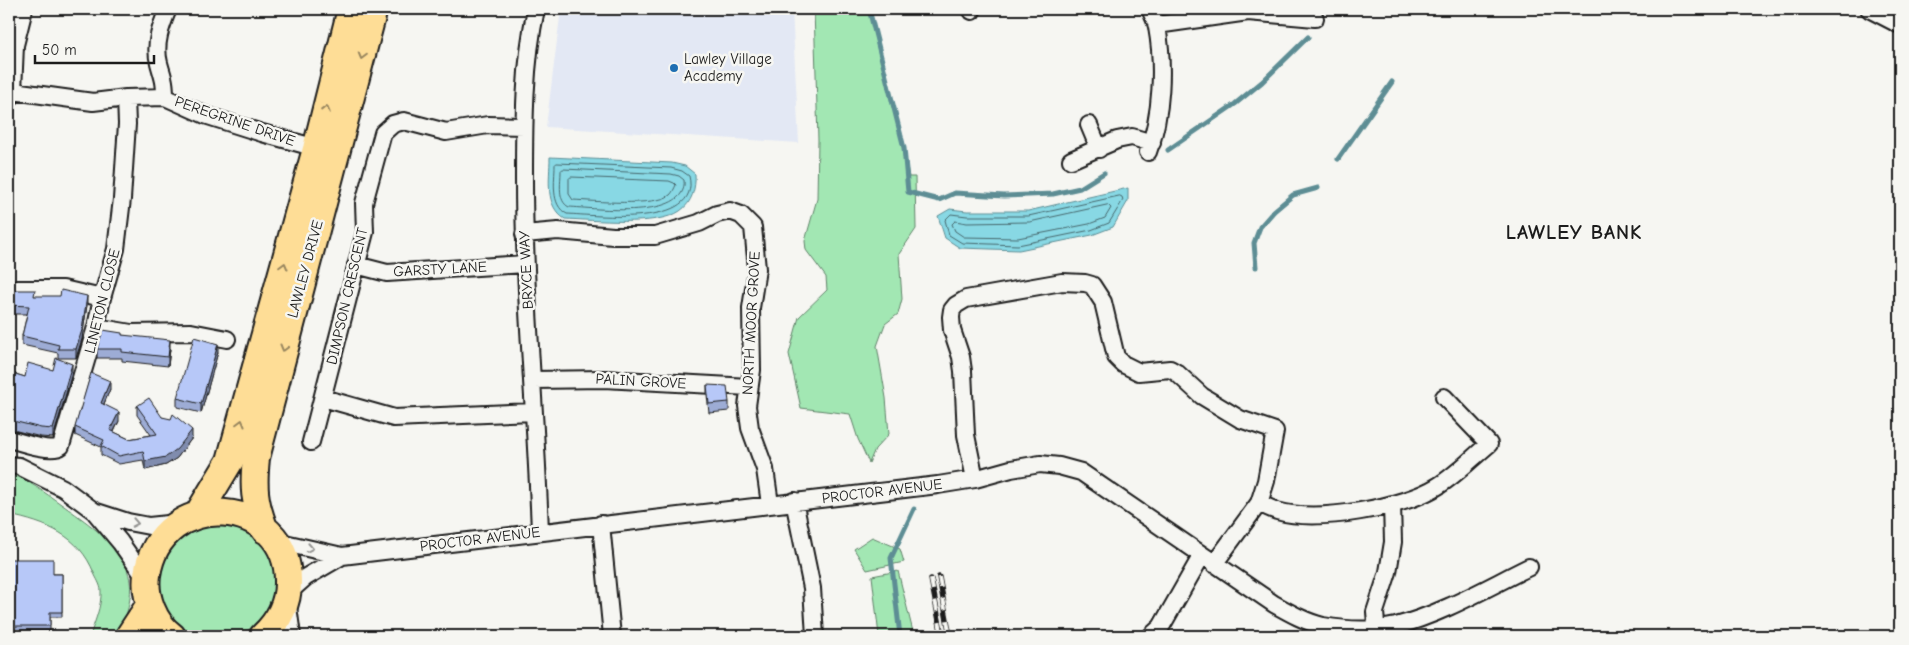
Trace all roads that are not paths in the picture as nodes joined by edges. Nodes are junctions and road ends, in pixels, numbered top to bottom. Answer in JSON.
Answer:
{"nodes":[{"id":1,"x":24,"y":9,"type":"edge"},
{"id":2,"x":168,"y":9,"type":"edge"},
{"id":3,"x":352,"y":9,"type":"edge"},
{"id":4,"x":374,"y":9,"type":"edge"},
{"id":5,"x":536,"y":9,"type":"edge"},
{"id":6,"x":1150,"y":9,"type":"edge"},
{"id":7,"x":1869,"y":9,"type":"edge"},
{"id":8,"x":1297,"y":12,"type":"edge"},
{"id":9,"x":1314,"y":18,"type":"dead end"},
{"id":10,"x":1157,"y":25,"type":"junction"},
{"id":11,"x":1900,"y":25,"type":"edge"},
{"id":12,"x":12,"y":44,"type":"edge"},
{"id":13,"x":11,"y":96,"type":"edge"},
{"id":14,"x":126,"y":98,"type":"junction"},
{"id":15,"x":166,"y":98,"type":"junction"},
{"id":16,"x":1089,"y":125,"type":"dead end"},
{"id":17,"x":524,"y":126,"type":"junction"},
{"id":18,"x":1099,"y":149,"type":"junction"},
{"id":19,"x":326,"y":151,"type":"junction"},
{"id":20,"x":1071,"y":160,"type":"dead end"},
{"id":21,"x":524,"y":234,"type":"junction"},
{"id":22,"x":525,"y":264,"type":"junction"},
{"id":23,"x":356,"y":265,"type":"junction"},
{"id":24,"x":9,"y":289,"type":"edge"},
{"id":25,"x":102,"y":298,"type":"junction"},
{"id":26,"x":96,"y":327,"type":"junction"},
{"id":27,"x":227,"y":339,"type":"dead end"},
{"id":28,"x":533,"y":380,"type":"junction"},
{"id":29,"x":749,"y":387,"type":"junction"},
{"id":30,"x":1444,"y":397,"type":"dead end"},
{"id":31,"x":323,"y":398,"type":"junction"},
{"id":32,"x":533,"y":412,"type":"junction"},
{"id":33,"x":9,"y":439,"type":"edge"},
{"id":34,"x":311,"y":442,"type":"dead end"},
{"id":35,"x":9,"y":464,"type":"edge"},
{"id":36,"x":975,"y":479,"type":"junction"},
{"id":37,"x":794,"y":501,"type":"junction"},
{"id":38,"x":1259,"y":503,"type":"junction"},
{"id":39,"x":770,"y":504,"type":"junction"},
{"id":40,"x":1392,"y":504,"type":"junction"},
{"id":41,"x":94,"y":511,"type":"junction"},
{"id":42,"x":188,"y":518,"type":"junction"},
{"id":43,"x":601,"y":524,"type":"junction"},
{"id":44,"x":540,"y":532,"type":"junction"},
{"id":45,"x":271,"y":535,"type":"junction"},
{"id":46,"x":342,"y":556,"type":"junction"},
{"id":47,"x":1208,"y":560,"type":"junction"},
{"id":48,"x":1529,"y":567,"type":"dead end"},
{"id":49,"x":148,"y":591,"type":"junction"},
{"id":50,"x":286,"y":600,"type":"junction"},
{"id":51,"x":1377,"y":632,"type":"edge"},
{"id":52,"x":130,"y":636,"type":"edge"},
{"id":53,"x":172,"y":636,"type":"edge"},
{"id":54,"x":263,"y":636,"type":"edge"},
{"id":55,"x":288,"y":636,"type":"edge"},
{"id":56,"x":612,"y":636,"type":"edge"},
{"id":57,"x":815,"y":636,"type":"edge"},
{"id":58,"x":1151,"y":636,"type":"edge"}],
"edges":[{"from":1,"to":12,"type":"street"},
{"from":2,"to":15,"type":"street"},
{"from":19,"to":3,"type":"main road","name":"LAWLEY DRIVE","one_way":true},
{"from":4,"to":19,"type":"main road","name":"LAWLEY DRIVE","one_way":true},
{"from":5,"to":17,"type":"street","name":"BRYCE WAY"},
{"from":6,"to":10,"type":"street"},
{"from":7,"to":11,"type":"street"},
{"from":8,"to":9,"type":"street"},
{"from":8,"to":10,"type":"street"},
{"from":10,"to":18,"type":"street"},
{"from":12,"to":13,"type":"street"},
{"from":13,"to":14,"type":"street","name":"PEREGRINE DRIVE"},
{"from":14,"to":15,"type":"street","name":"PEREGRINE DRIVE"},
{"from":14,"to":25,"type":"street","name":"LINETON CLOSE"},
{"from":15,"to":19,"type":"street","name":"PEREGRINE DRIVE"},
{"from":16,"to":18,"type":"street"},
{"from":17,"to":21,"type":"street","name":"BRYCE WAY"},
{"from":17,"to":23,"type":"street","name":"DIMPSON CRESCENT"},
{"from":18,"to":20,"type":"street"},
{"from":42,"to":19,"type":"main road","name":"LAWLEY DRIVE","one_way":true},
{"from":19,"to":45,"type":"main road","name":"LAWLEY DRIVE","one_way":true},
{"from":21,"to":22,"type":"street","name":"BRYCE WAY"},
{"from":21,"to":29,"type":"street","name":"NORTH MOOR GROVE"},
{"from":22,"to":23,"type":"street","name":"GARSTY LANE"},
{"from":22,"to":28,"type":"street","name":"BRYCE WAY"},
{"from":23,"to":31,"type":"street","name":"DIMPSON CRESCENT"},
{"from":24,"to":25,"type":"street"},
{"from":25,"to":26,"type":"street","name":"LINETON CLOSE"},
{"from":26,"to":27,"type":"street"},
{"from":26,"to":33,"type":"street","name":"LINETON CLOSE"},
{"from":28,"to":29,"type":"street","name":"PALIN GROVE"},
{"from":28,"to":32,"type":"street","name":"BRYCE WAY"},
{"from":29,"to":39,"type":"street","name":"NORTH MOOR GROVE"},
{"from":30,"to":40,"type":"street"},
{"from":31,"to":32,"type":"street"},
{"from":31,"to":34,"type":"street","name":"DIMPSON CRESCENT"},
{"from":32,"to":44,"type":"street","name":"BRYCE WAY"},
{"from":35,"to":41,"type":"street"},
{"from":36,"to":37,"type":"street","name":"PROCTOR AVENUE"},
{"from":36,"to":38,"type":"street"},
{"from":36,"to":47,"type":"street","name":"PROCTOR AVENUE"},
{"from":37,"to":39,"type":"street","name":"PROCTOR AVENUE"},
{"from":37,"to":57,"type":"street"},
{"from":38,"to":40,"type":"street"},
{"from":38,"to":47,"type":"street"},
{"from":39,"to":43,"type":"street","name":"PROCTOR AVENUE"},
{"from":40,"to":51,"type":"street"},
{"from":41,"to":42,"type":"street","one_way":true},
{"from":41,"to":49,"type":"street"},
{"from":42,"to":45,"type":"main road"},
{"from":42,"to":49,"type":"main road","name":"LAWLEY DRIVE"},
{"from":43,"to":44,"type":"street","name":"PROCTOR AVENUE"},
{"from":43,"to":56,"type":"street"},
{"from":44,"to":46,"type":"street","name":"PROCTOR AVENUE"},
{"from":45,"to":46,"type":"street","name":"PROCTOR AVENUE","one_way":true},
{"from":45,"to":50,"type":"main road","name":"LAWLEY DRIVE"},
{"from":46,"to":50,"type":"street","name":"PROCTOR AVENUE"},
{"from":47,"to":51,"type":"street","name":"PROCTOR AVENUE"},
{"from":47,"to":58,"type":"street"},
{"from":48,"to":51,"type":"street","name":"PROCTOR AVENUE"},
{"from":49,"to":52,"type":"main road","name":"LAWLEY DRIVE"},
{"from":49,"to":53,"type":"main road"},
{"from":50,"to":54,"type":"main road"},
{"from":50,"to":55,"type":"street"}]}
